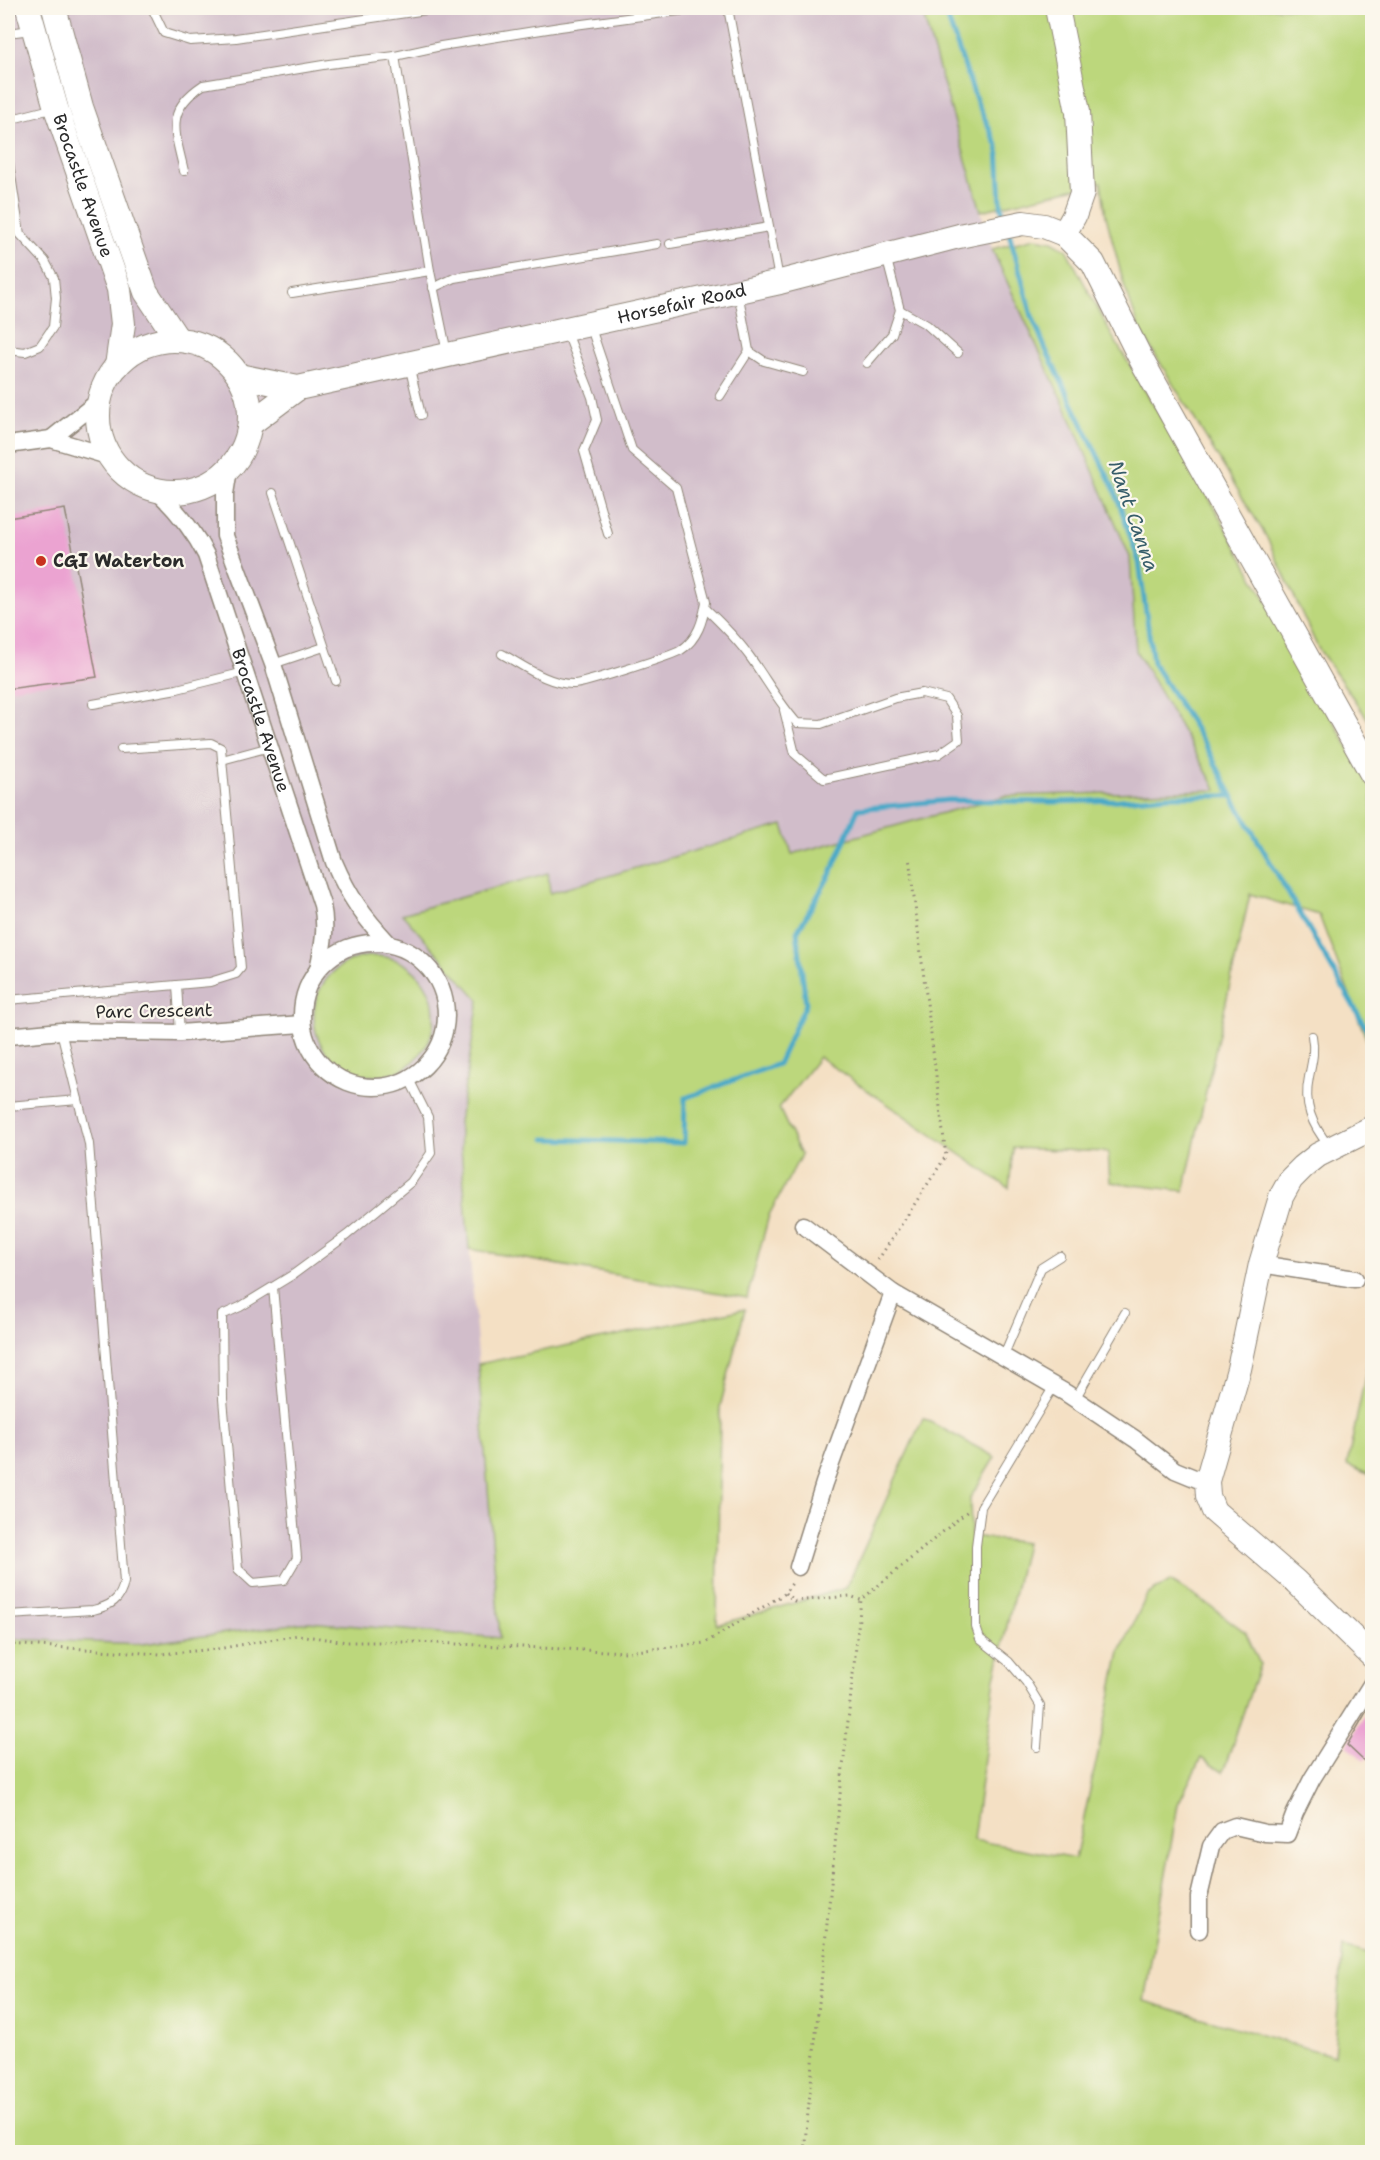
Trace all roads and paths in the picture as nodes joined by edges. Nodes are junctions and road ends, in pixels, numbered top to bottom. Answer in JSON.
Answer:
{"nodes":[{"id":1,"x":54,"y":8,"type":"edge"},
{"id":2,"x":152,"y":8,"type":"edge"},
{"id":3,"x":440,"y":8,"type":"edge"},
{"id":4,"x":701,"y":8,"type":"edge"},
{"id":5,"x":728,"y":8,"type":"edge"},
{"id":6,"x":1057,"y":8,"type":"edge"},
{"id":7,"x":31,"y":19,"type":"edge"},
{"id":8,"x":8,"y":33,"type":"edge"},
{"id":9,"x":395,"y":56,"type":"junction"},
{"id":10,"x":56,"y":108,"type":"junction"},
{"id":11,"x":8,"y":120,"type":"edge"},
{"id":12,"x":8,"y":156,"type":"edge"},
{"id":13,"x":184,"y":171,"type":"dead end"},
{"id":14,"x":769,"y":227,"type":"junction"},
{"id":15,"x":1064,"y":234,"type":"junction"},
{"id":16,"x":657,"y":244,"type":"dead end"},
{"id":17,"x":670,"y":244,"type":"dead end"},
{"id":18,"x":886,"y":255,"type":"junction"},
{"id":19,"x":430,"y":271,"type":"junction"},
{"id":20,"x":780,"y":282,"type":"junction"},
{"id":21,"x":434,"y":288,"type":"junction"},
{"id":22,"x":292,"y":292,"type":"dead end"},
{"id":23,"x":738,"y":292,"type":"junction"},
{"id":24,"x":900,"y":310,"type":"junction"},
{"id":25,"x":590,"y":325,"type":"junction"},
{"id":26,"x":566,"y":330,"type":"junction"},
{"id":27,"x":178,"y":340,"type":"junction"},
{"id":28,"x":8,"y":350,"type":"edge"},
{"id":29,"x":749,"y":351,"type":"junction"},
{"id":30,"x":958,"y":353,"type":"dead end"},
{"id":31,"x":447,"y":356,"type":"junction"},
{"id":32,"x":867,"y":363,"type":"dead end"},
{"id":33,"x":409,"y":364,"type":"junction"},
{"id":34,"x":117,"y":366,"type":"junction"},
{"id":35,"x":803,"y":372,"type":"dead end"},
{"id":36,"x":239,"y":376,"type":"junction"},
{"id":37,"x":298,"y":388,"type":"junction"},
{"id":38,"x":720,"y":396,"type":"dead end"},
{"id":39,"x":100,"y":400,"type":"junction"},
{"id":40,"x":422,"y":415,"type":"dead end"},
{"id":41,"x":250,"y":424,"type":"junction"},
{"id":42,"x":51,"y":439,"type":"junction"},
{"id":43,"x":8,"y":446,"type":"edge"},
{"id":44,"x":111,"y":457,"type":"junction"},
{"id":45,"x":229,"y":469,"type":"junction"},
{"id":46,"x":155,"y":489,"type":"junction"},
{"id":47,"x":273,"y":493,"type":"dead end"},
{"id":48,"x":608,"y":534,"type":"dead end"},
{"id":49,"x":705,"y":608,"type":"junction"},
{"id":50,"x":324,"y":647,"type":"junction"},
{"id":51,"x":502,"y":654,"type":"dead end"},
{"id":52,"x":273,"y":663,"type":"junction"},
{"id":53,"x":245,"y":672,"type":"junction"},
{"id":54,"x":336,"y":681,"type":"dead end"},
{"id":55,"x":93,"y":704,"type":"dead end"},
{"id":56,"x":784,"y":710,"type":"junction"},
{"id":57,"x":270,"y":747,"type":"junction"},
{"id":58,"x":121,"y":749,"type":"dead end"},
{"id":59,"x":222,"y":760,"type":"junction"},
{"id":60,"x":1372,"y":774,"type":"edge"},
{"id":61,"x":909,"y":857,"type":"dead end"},
{"id":62,"x":389,"y":944,"type":"junction"},
{"id":63,"x":318,"y":969,"type":"junction"},
{"id":64,"x":177,"y":985,"type":"junction"},
{"id":65,"x":8,"y":1000,"type":"edge"},
{"id":66,"x":302,"y":1024,"type":"junction"},
{"id":67,"x":61,"y":1031,"type":"junction"},
{"id":68,"x":180,"y":1033,"type":"junction"},
{"id":69,"x":8,"y":1036,"type":"edge"},
{"id":70,"x":1312,"y":1036,"type":"dead end"},
{"id":71,"x":409,"y":1079,"type":"junction"},
{"id":72,"x":78,"y":1100,"type":"junction"},
{"id":73,"x":8,"y":1106,"type":"edge"},
{"id":74,"x":1372,"y":1128,"type":"edge"},
{"id":75,"x":1331,"y":1149,"type":"junction"},
{"id":76,"x":803,"y":1225,"type":"dead end"},
{"id":77,"x":1060,"y":1256,"type":"dead end"},
{"id":78,"x":1261,"y":1264,"type":"junction"},
{"id":79,"x":868,"y":1274,"type":"junction"},
{"id":80,"x":1355,"y":1279,"type":"dead end"},
{"id":81,"x":273,"y":1287,"type":"junction"},
{"id":82,"x":893,"y":1293,"type":"junction"},
{"id":83,"x":1125,"y":1313,"type":"dead end"},
{"id":84,"x":1003,"y":1357,"type":"junction"},
{"id":85,"x":1054,"y":1386,"type":"junction"},
{"id":86,"x":1075,"y":1398,"type":"junction"},
{"id":87,"x":1207,"y":1481,"type":"junction"},
{"id":88,"x":981,"y":1507,"type":"junction"},
{"id":89,"x":798,"y":1567,"type":"joint"},
{"id":90,"x":785,"y":1593,"type":"junction"},
{"id":91,"x":861,"y":1600,"type":"junction"},
{"id":92,"x":8,"y":1615,"type":"edge"},
{"id":93,"x":8,"y":1644,"type":"edge"},
{"id":94,"x":1372,"y":1656,"type":"edge"},
{"id":95,"x":1372,"y":1683,"type":"edge"},
{"id":96,"x":1037,"y":1747,"type":"dead end"},
{"id":97,"x":1199,"y":1930,"type":"dead end"},
{"id":98,"x":804,"y":2152,"type":"edge"}],
"edges":[{"from":1,"to":27,"type":"street","name":"Brocastle Avenue"},
{"from":2,"to":3,"type":"lane"},
{"from":4,"to":9,"type":"lane"},
{"from":5,"to":14,"type":"lane"},
{"from":6,"to":15,"type":"street"},
{"from":7,"to":8,"type":"lane"},
{"from":7,"to":10,"type":"street","name":"Brocastle Avenue"},
{"from":9,"to":13,"type":"lane"},
{"from":9,"to":19,"type":"lane"},
{"from":10,"to":11,"type":"lane"},
{"from":10,"to":34,"type":"street","name":"Brocastle Avenue"},
{"from":12,"to":28,"type":"lane"},
{"from":14,"to":17,"type":"lane"},
{"from":14,"to":20,"type":"lane"},
{"from":15,"to":18,"type":"street","name":"Horsefair Road"},
{"from":15,"to":60,"type":"street"},
{"from":16,"to":21,"type":"lane"},
{"from":18,"to":20,"type":"street","name":"Horsefair Road"},
{"from":18,"to":24,"type":"lane"},
{"from":19,"to":21,"type":"lane"},
{"from":19,"to":22,"type":"lane"},
{"from":20,"to":23,"type":"street","name":"Horsefair Road"},
{"from":21,"to":31,"type":"lane"},
{"from":23,"to":25,"type":"street","name":"Horsefair Road"},
{"from":23,"to":29,"type":"lane"},
{"from":24,"to":30,"type":"lane"},
{"from":24,"to":32,"type":"lane"},
{"from":25,"to":26,"type":"street","name":"Horsefair Road"},
{"from":25,"to":49,"type":"lane"},
{"from":26,"to":31,"type":"street","name":"Horsefair Road"},
{"from":26,"to":48,"type":"lane"},
{"from":27,"to":34,"type":"street"},
{"from":27,"to":36,"type":"street"},
{"from":29,"to":35,"type":"lane"},
{"from":29,"to":38,"type":"lane"},
{"from":31,"to":33,"type":"street","name":"Horsefair Road"},
{"from":33,"to":37,"type":"street","name":"Horsefair Road"},
{"from":33,"to":40,"type":"lane"},
{"from":34,"to":39,"type":"street"},
{"from":36,"to":37,"type":"street","name":"Horsefair Road"},
{"from":36,"to":41,"type":"street"},
{"from":37,"to":41,"type":"street","name":"Horsefair Road"},
{"from":39,"to":42,"type":"street"},
{"from":39,"to":44,"type":"street"},
{"from":41,"to":45,"type":"street"},
{"from":42,"to":43,"type":"street"},
{"from":42,"to":44,"type":"street"},
{"from":44,"to":46,"type":"street"},
{"from":45,"to":46,"type":"street"},
{"from":45,"to":52,"type":"street","name":"Brocastle Avenue"},
{"from":46,"to":53,"type":"street","name":"Brocastle Avenue"},
{"from":47,"to":50,"type":"lane"},
{"from":49,"to":51,"type":"lane"},
{"from":49,"to":56,"type":"lane"},
{"from":50,"to":52,"type":"lane"},
{"from":50,"to":54,"type":"lane"},
{"from":52,"to":62,"type":"street","name":"Brocastle Avenue"},
{"from":53,"to":55,"type":"lane"},
{"from":53,"to":57,"type":"street","name":"Brocastle Avenue"},
{"from":56,"to":56,"type":"lane"},
{"from":57,"to":59,"type":"lane"},
{"from":57,"to":63,"type":"street","name":"Brocastle Avenue"},
{"from":58,"to":59,"type":"lane"},
{"from":59,"to":64,"type":"lane"},
{"from":61,"to":79,"type":"path"},
{"from":62,"to":63,"type":"street"},
{"from":62,"to":71,"type":"street"},
{"from":63,"to":66,"type":"street"},
{"from":64,"to":65,"type":"lane"},
{"from":64,"to":68,"type":"lane"},
{"from":66,"to":68,"type":"street","name":"Parc Crescent"},
{"from":66,"to":71,"type":"street"},
{"from":67,"to":68,"type":"street","name":"Parc Crescent"},
{"from":67,"to":69,"type":"street","name":"Parc Crescent"},
{"from":67,"to":72,"type":"lane"},
{"from":70,"to":75,"type":"lane"},
{"from":71,"to":81,"type":"lane"},
{"from":72,"to":73,"type":"lane"},
{"from":72,"to":92,"type":"lane"},
{"from":74,"to":75,"type":"street"},
{"from":75,"to":78,"type":"street"},
{"from":76,"to":79,"type":"street"},
{"from":77,"to":84,"type":"lane"},
{"from":78,"to":80,"type":"street"},
{"from":78,"to":87,"type":"street"},
{"from":79,"to":82,"type":"street"},
{"from":81,"to":81,"type":"lane"},
{"from":82,"to":84,"type":"street"},
{"from":82,"to":89,"type":"street"},
{"from":83,"to":86,"type":"lane"},
{"from":84,"to":85,"type":"street"},
{"from":85,"to":86,"type":"street"},
{"from":85,"to":88,"type":"lane"},
{"from":86,"to":87,"type":"street"},
{"from":87,"to":94,"type":"street"},
{"from":88,"to":91,"type":"path"},
{"from":88,"to":96,"type":"lane"},
{"from":89,"to":90,"type":"path"},
{"from":90,"to":91,"type":"path"},
{"from":90,"to":93,"type":"path"},
{"from":91,"to":98,"type":"path"},
{"from":95,"to":97,"type":"street"}]}
